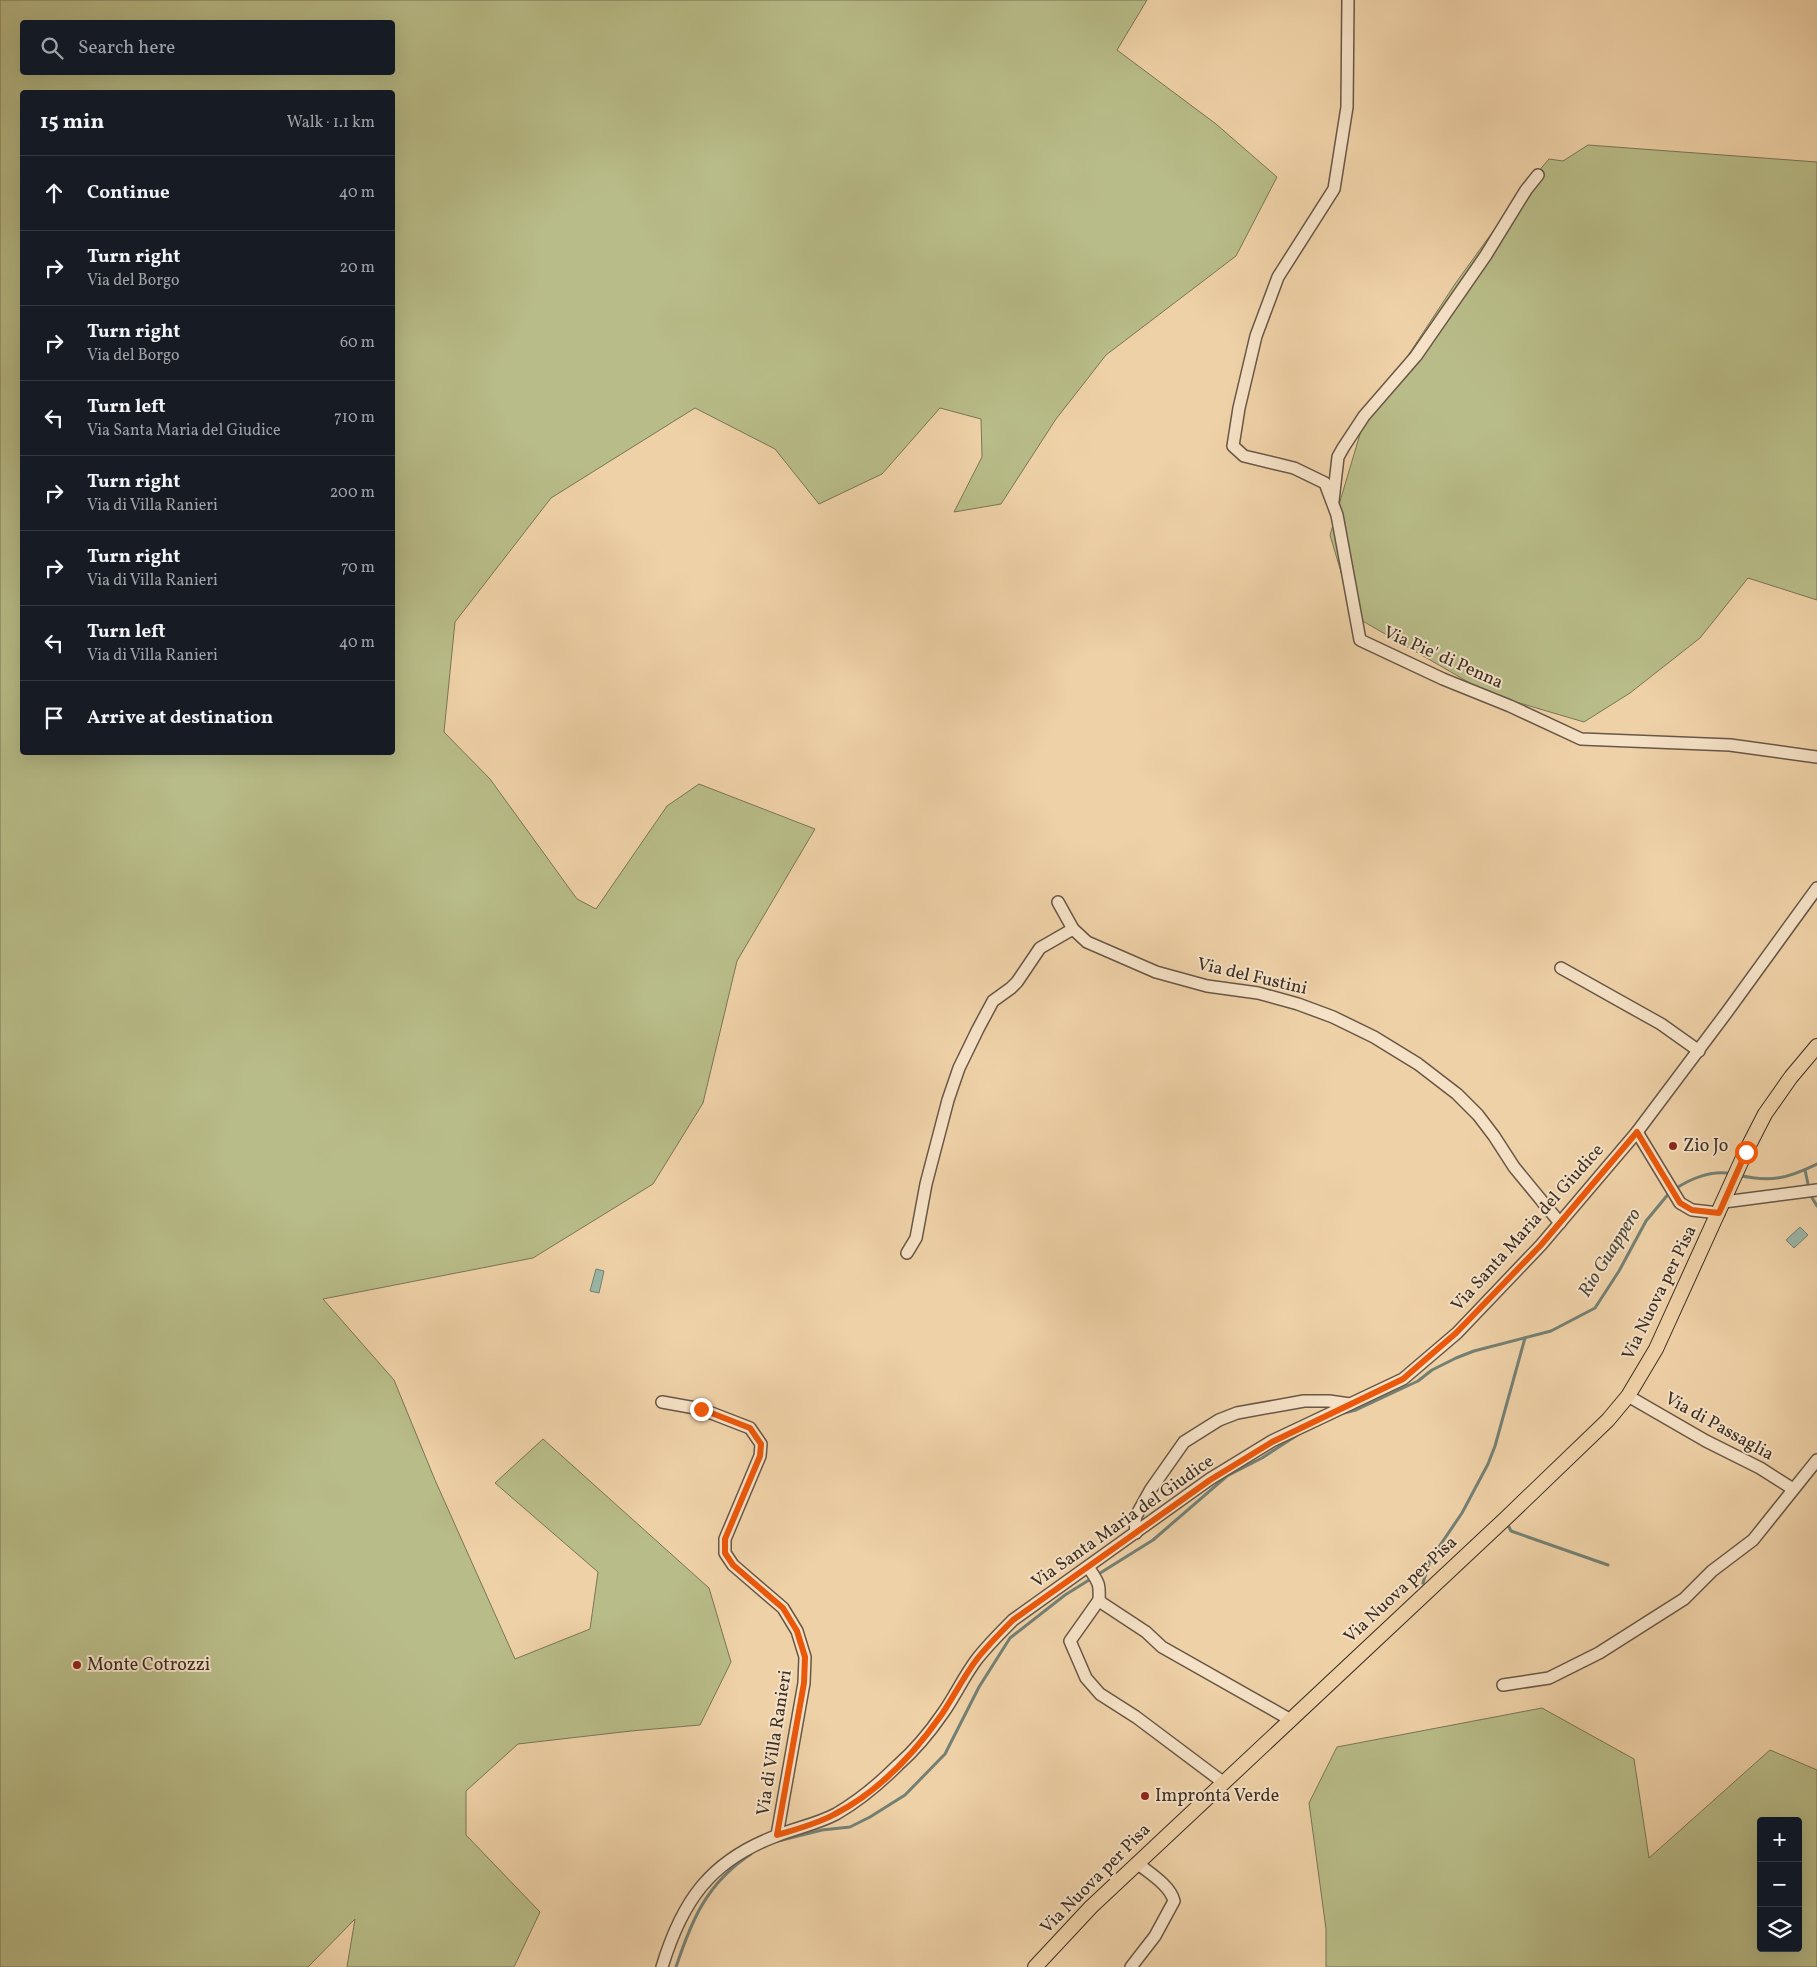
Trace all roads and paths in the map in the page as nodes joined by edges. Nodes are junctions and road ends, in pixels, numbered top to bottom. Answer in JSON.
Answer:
{"nodes":[{"id":1,"x":1348,"y":0,"type":"edge"},
{"id":2,"x":1538,"y":175,"type":"dead end"},
{"id":3,"x":1333,"y":504,"type":"junction"},
{"id":4,"x":1817,"y":757,"type":"edge"},
{"id":5,"x":1817,"y":888,"type":"edge"},
{"id":6,"x":1058,"y":902,"type":"dead end"},
{"id":7,"x":1073,"y":929,"type":"junction"},
{"id":8,"x":1561,"y":968,"type":"dead end"},
{"id":9,"x":1817,"y":1046,"type":"edge"},
{"id":10,"x":1698,"y":1051,"type":"junction"},
{"id":11,"x":1637,"y":1132,"type":"junction"},
{"id":12,"x":1817,"y":1190,"type":"edge"},
{"id":13,"x":1723,"y":1202,"type":"junction"},
{"id":14,"x":1560,"y":1223,"type":"junction"},
{"id":15,"x":907,"y":1252,"type":"dead end"},
{"id":16,"x":1628,"y":1396,"type":"junction"},
{"id":17,"x":662,"y":1402,"type":"dead end"},
{"id":18,"x":1350,"y":1404,"type":"junction"},
{"id":19,"x":1817,"y":1460,"type":"edge"},
{"id":20,"x":1793,"y":1488,"type":"junction"},
{"id":21,"x":1136,"y":1532,"type":"junction"},
{"id":22,"x":1090,"y":1570,"type":"junction"},
{"id":23,"x":1099,"y":1600,"type":"junction"},
{"id":24,"x":1503,"y":1685,"type":"dead end"},
{"id":25,"x":1291,"y":1720,"type":"junction"},
{"id":26,"x":1224,"y":1783,"type":"junction"},
{"id":27,"x":777,"y":1835,"type":"junction"},
{"id":28,"x":1137,"y":1863,"type":"junction"},
{"id":29,"x":662,"y":1967,"type":"edge"},
{"id":30,"x":1035,"y":1967,"type":"edge"},
{"id":31,"x":1131,"y":1967,"type":"edge"}],
"edges":[{"from":1,"to":3,"type":"street","name":"Via Pie' di Penna"},
{"from":2,"to":3,"type":"street"},
{"from":3,"to":4,"type":"street","name":"Via Pie' di Penna"},
{"from":5,"to":10,"type":"street","name":"Via Santa Maria del Giudice"},
{"from":6,"to":7,"type":"street","name":"Via del Fustini"},
{"from":7,"to":14,"type":"street","name":"Via del Fustini"},
{"from":7,"to":15,"type":"street"},
{"from":8,"to":10,"type":"street"},
{"from":9,"to":13,"type":"main road","name":"Via Nuova per Pisa"},
{"from":10,"to":11,"type":"street","name":"Via Santa Maria del Giudice"},
{"from":11,"to":13,"type":"street"},
{"from":11,"to":14,"type":"street","name":"Via Santa Maria del Giudice"},
{"from":12,"to":13,"type":"street"},
{"from":13,"to":16,"type":"main road","name":"Via Nuova per Pisa"},
{"from":14,"to":18,"type":"street","name":"Via Santa Maria del Giudice"},
{"from":16,"to":20,"type":"street","name":"Via di Passaglia"},
{"from":16,"to":25,"type":"main road","name":"Via Nuova per Pisa"},
{"from":17,"to":27,"type":"street","name":"Via di Villa Ranieri"},
{"from":18,"to":21,"type":"street","name":"Via Santa Maria del Giudice"},
{"from":18,"to":21,"type":"street"},
{"from":19,"to":20,"type":"street"},
{"from":20,"to":24,"type":"street"},
{"from":21,"to":22,"type":"street","name":"Via Santa Maria del Giudice"},
{"from":22,"to":23,"type":"street"},
{"from":22,"to":27,"type":"street","name":"Via Santa Maria del Giudice"},
{"from":23,"to":25,"type":"street"},
{"from":23,"to":26,"type":"street"},
{"from":25,"to":26,"type":"main road","name":"Via Nuova per Pisa"},
{"from":26,"to":28,"type":"main road","name":"Via Nuova per Pisa"},
{"from":27,"to":29,"type":"street","name":"Via Santa Maria del Giudice"},
{"from":28,"to":30,"type":"main road","name":"Via Nuova per Pisa"},
{"from":28,"to":31,"type":"street"}]}
